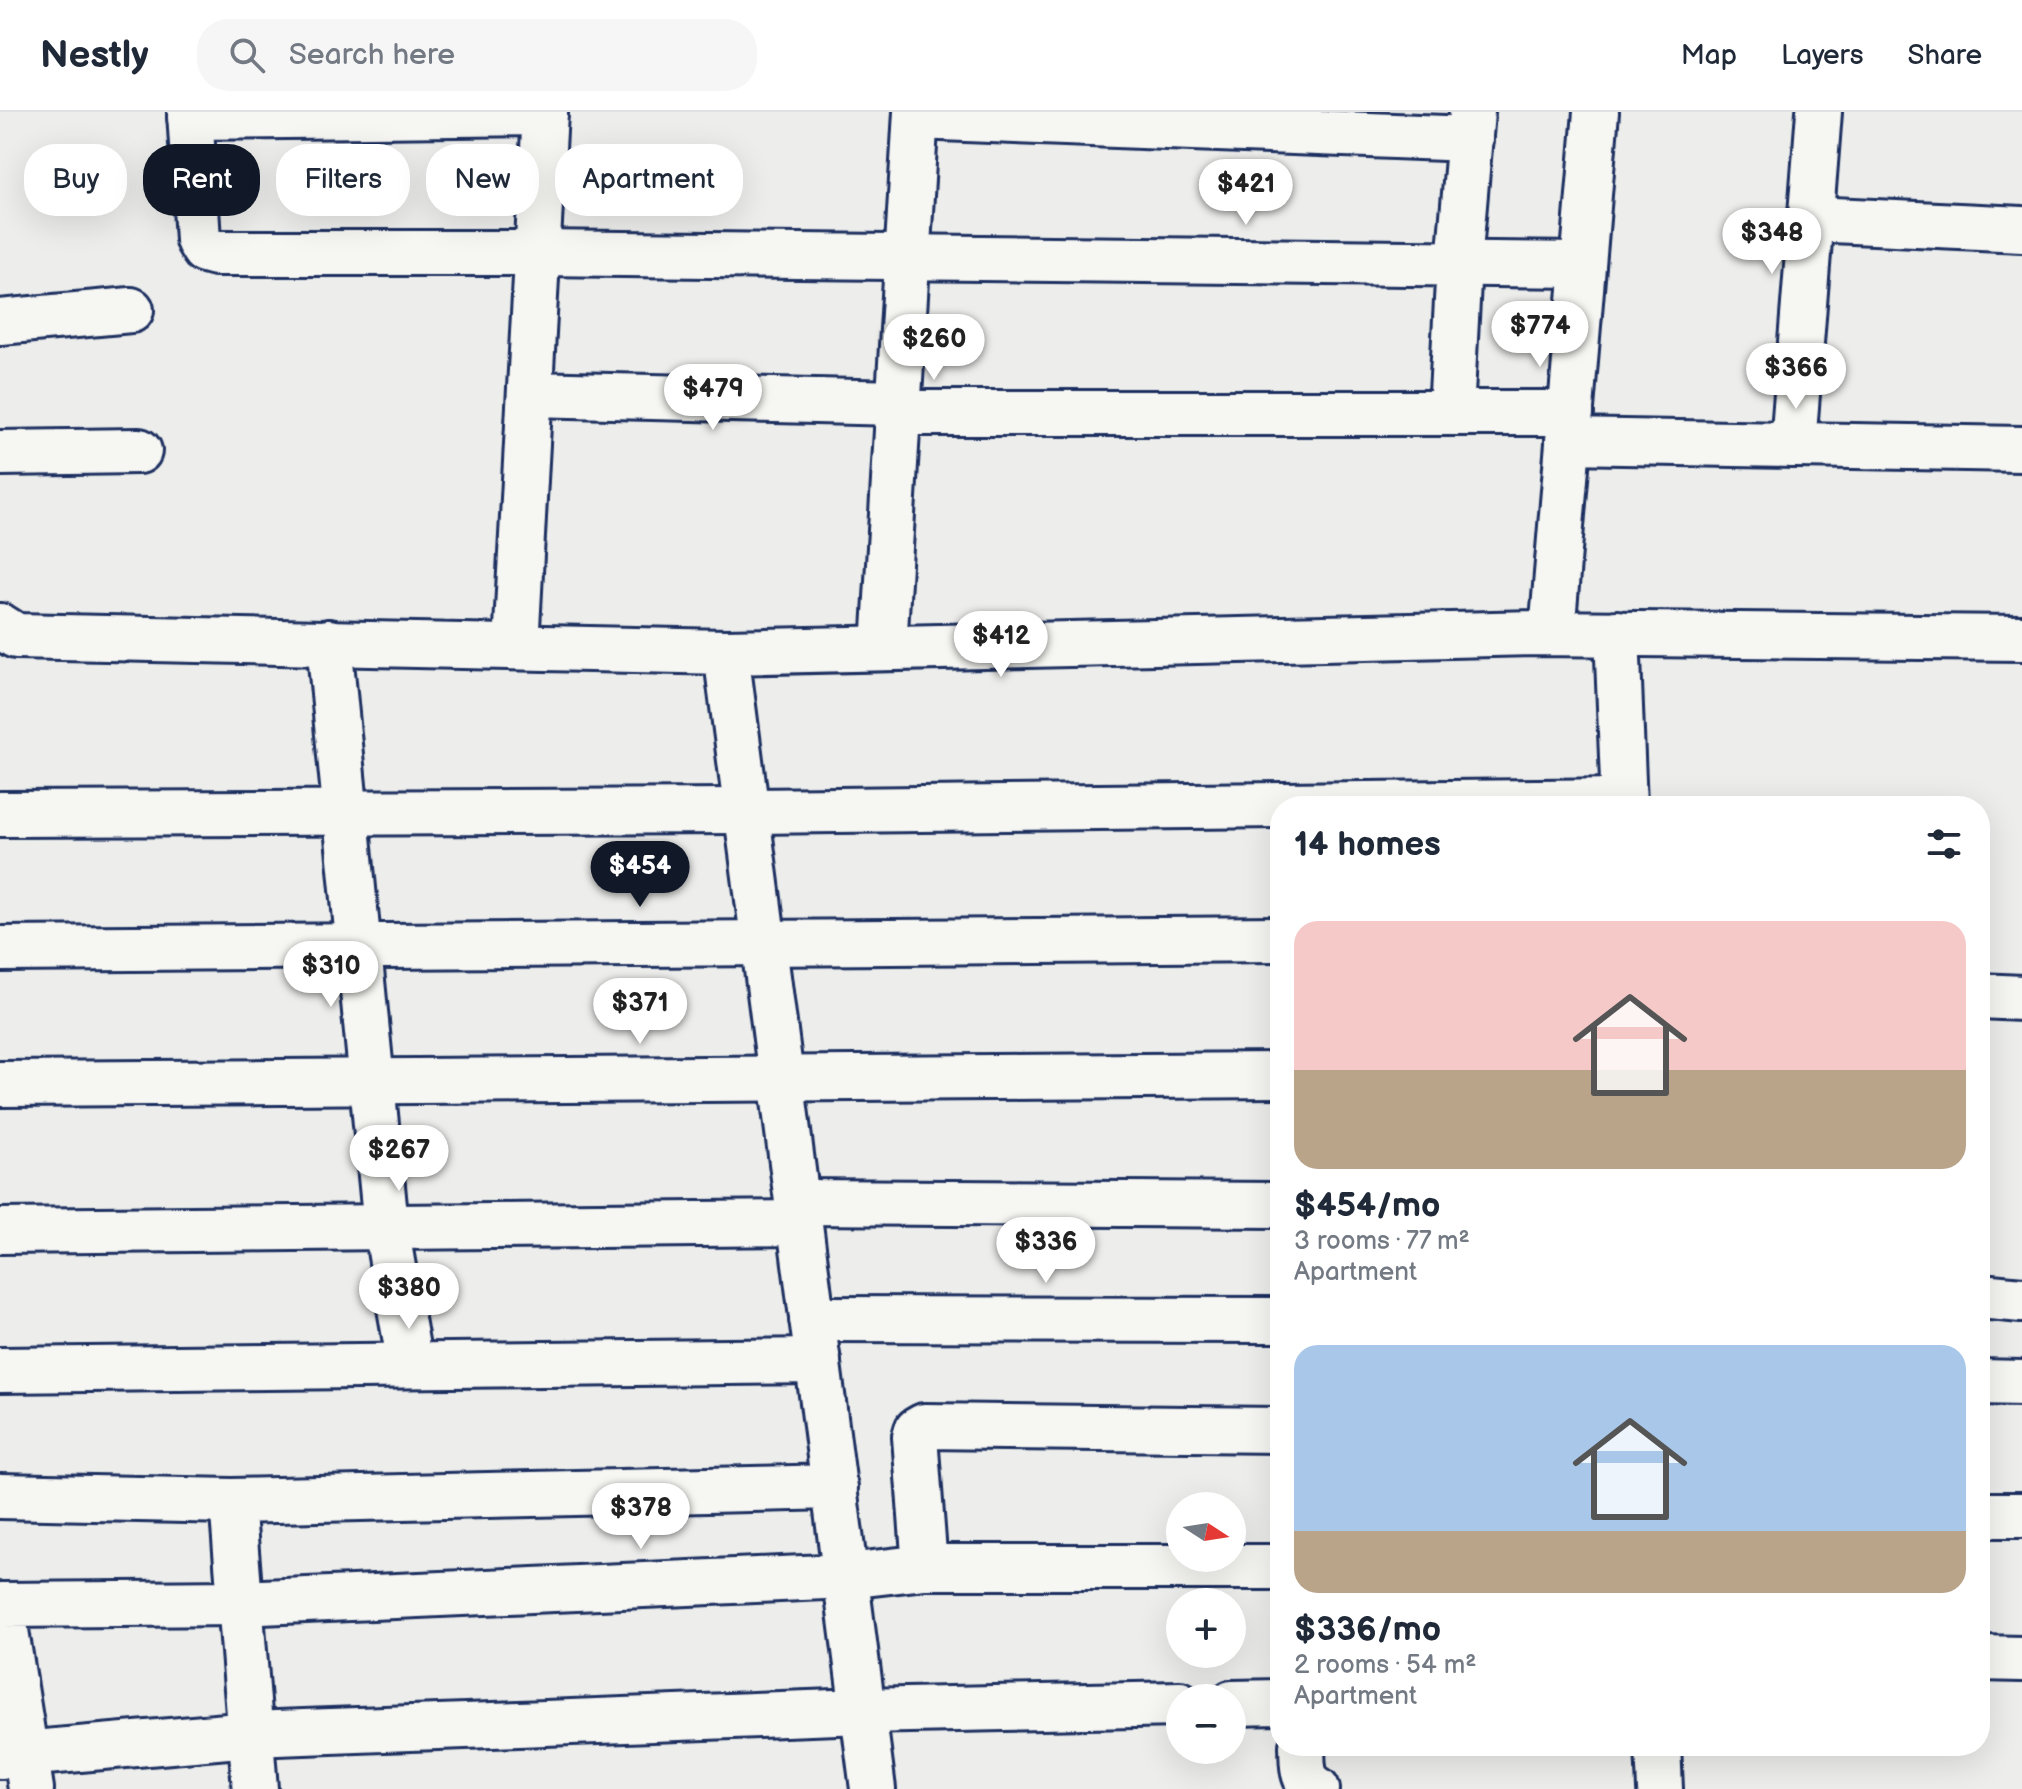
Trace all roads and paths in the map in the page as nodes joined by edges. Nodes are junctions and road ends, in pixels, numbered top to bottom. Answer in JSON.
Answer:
{"nodes":[{"id":1,"x":545,"y":112,"type":"edge"},
{"id":2,"x":1596,"y":112,"type":"edge"},
{"id":3,"x":1819,"y":112,"type":"edge"},
{"id":4,"x":190,"y":115,"type":"edge"},
{"id":5,"x":916,"y":115,"type":"edge"},
{"id":6,"x":1471,"y":126,"type":"edge"},
{"id":7,"x":1811,"y":219,"type":"junction"},
{"id":8,"x":2022,"y":229,"type":"edge"},
{"id":9,"x":538,"y":253,"type":"junction"},
{"id":10,"x":907,"y":257,"type":"junction"},
{"id":11,"x":1459,"y":263,"type":"junction"},
{"id":12,"x":1583,"y":265,"type":"junction"},
{"id":13,"x":131,"y":310,"type":"dead end"},
{"id":14,"x":0,"y":322,"type":"edge"},
{"id":15,"x":530,"y":394,"type":"junction"},
{"id":16,"x":898,"y":408,"type":"junction"},
{"id":17,"x":1451,"y":413,"type":"junction"},
{"id":18,"x":1570,"y":427,"type":"junction"},
{"id":19,"x":1793,"y":445,"type":"junction"},
{"id":20,"x":2022,"y":449,"type":"edge"},
{"id":21,"x":139,"y":451,"type":"dead end"},
{"id":22,"x":0,"y":453,"type":"edge"},
{"id":23,"x":0,"y":626,"type":"edge"},
{"id":24,"x":1552,"y":633,"type":"junction"},
{"id":25,"x":1617,"y":633,"type":"junction"},
{"id":26,"x":2022,"y":638,"type":"edge"},
{"id":27,"x":329,"y":642,"type":"junction"},
{"id":28,"x":516,"y":646,"type":"junction"},
{"id":29,"x":884,"y":648,"type":"junction"},
{"id":30,"x":726,"y":652,"type":"junction"},
{"id":31,"x":1624,"y":796,"type":"edge"},
{"id":32,"x":1270,"y":807,"type":"edge"},
{"id":33,"x":745,"y":811,"type":"junction"},
{"id":34,"x":344,"y":813,"type":"junction"},
{"id":35,"x":0,"y":814,"type":"edge"},
{"id":36,"x":1270,"y":939,"type":"edge"},
{"id":37,"x":764,"y":942,"type":"junction"},
{"id":38,"x":358,"y":946,"type":"junction"},
{"id":39,"x":0,"y":949,"type":"edge"},
{"id":40,"x":1990,"y":996,"type":"edge"},
{"id":41,"x":2022,"y":998,"type":"edge"},
{"id":42,"x":1270,"y":1075,"type":"edge"},
{"id":43,"x":781,"y":1079,"type":"junction"},
{"id":44,"x":373,"y":1082,"type":"junction"},
{"id":45,"x":0,"y":1084,"type":"edge"},
{"id":46,"x":1270,"y":1205,"type":"edge"},
{"id":47,"x":798,"y":1212,"type":"junction"},
{"id":48,"x":386,"y":1227,"type":"junction"},
{"id":49,"x":0,"y":1231,"type":"edge"},
{"id":50,"x":1990,"y":1297,"type":"edge"},
{"id":51,"x":2022,"y":1300,"type":"edge"},
{"id":52,"x":812,"y":1319,"type":"junction"},
{"id":53,"x":1270,"y":1320,"type":"edge"},
{"id":54,"x":818,"y":1361,"type":"junction"},
{"id":55,"x":410,"y":1365,"type":"junction"},
{"id":56,"x":0,"y":1370,"type":"edge"},
{"id":57,"x":1990,"y":1382,"type":"edge"},
{"id":58,"x":2022,"y":1383,"type":"edge"},
{"id":59,"x":1270,"y":1430,"type":"edge"},
{"id":60,"x":835,"y":1487,"type":"junction"},
{"id":61,"x":0,"y":1496,"type":"edge"},
{"id":62,"x":232,"y":1501,"type":"junction"},
{"id":63,"x":1990,"y":1515,"type":"edge"},
{"id":64,"x":2022,"y":1515,"type":"edge"},
{"id":65,"x":925,"y":1567,"type":"junction"},
{"id":66,"x":1270,"y":1567,"type":"edge"},
{"id":67,"x":847,"y":1576,"type":"junction"},
{"id":68,"x":1,"y":1602,"type":"edge"},
{"id":69,"x":239,"y":1603,"type":"junction"},
{"id":70,"x":1990,"y":1658,"type":"edge"},
{"id":71,"x":2022,"y":1659,"type":"edge"},
{"id":72,"x":1270,"y":1702,"type":"edge"},
{"id":73,"x":1246,"y":1703,"type":"edge"},
{"id":74,"x":1166,"y":1704,"type":"edge"},
{"id":75,"x":863,"y":1711,"type":"junction"},
{"id":76,"x":250,"y":1734,"type":"junction"},
{"id":77,"x":1303,"y":1756,"type":"edge"},
{"id":78,"x":1658,"y":1756,"type":"edge"},
{"id":79,"x":19,"y":1766,"type":"edge"},
{"id":80,"x":255,"y":1789,"type":"edge"},
{"id":81,"x":873,"y":1789,"type":"edge"},
{"id":82,"x":1317,"y":1789,"type":"edge"},
{"id":83,"x":1647,"y":1789,"type":"edge"},
{"id":84,"x":1660,"y":1789,"type":"edge"},
{"id":85,"x":1674,"y":1789,"type":"edge"}],
"edges":[{"from":1,"to":4,"type":"street"},
{"from":1,"to":9,"type":"street"},
{"from":2,"to":12,"type":"street"},
{"from":3,"to":7,"type":"street"},
{"from":4,"to":9,"type":"street"},
{"from":5,"to":6,"type":"street"},
{"from":5,"to":10,"type":"street"},
{"from":6,"to":11,"type":"street"},
{"from":7,"to":8,"type":"street"},
{"from":7,"to":19,"type":"street"},
{"from":9,"to":10,"type":"street"},
{"from":9,"to":15,"type":"street"},
{"from":10,"to":11,"type":"street"},
{"from":10,"to":16,"type":"street"},
{"from":11,"to":12,"type":"street"},
{"from":11,"to":17,"type":"street"},
{"from":12,"to":18,"type":"street"},
{"from":13,"to":14,"type":"street"},
{"from":15,"to":16,"type":"street"},
{"from":15,"to":28,"type":"street"},
{"from":16,"to":17,"type":"street"},
{"from":16,"to":29,"type":"street"},
{"from":17,"to":18,"type":"street"},
{"from":18,"to":19,"type":"street"},
{"from":18,"to":24,"type":"street"},
{"from":19,"to":20,"type":"street"},
{"from":21,"to":22,"type":"street"},
{"from":23,"to":27,"type":"street"},
{"from":24,"to":25,"type":"street"},
{"from":24,"to":29,"type":"street"},
{"from":25,"to":26,"type":"street"},
{"from":25,"to":31,"type":"street"},
{"from":27,"to":28,"type":"street"},
{"from":27,"to":34,"type":"street"},
{"from":28,"to":30,"type":"street"},
{"from":29,"to":30,"type":"street"},
{"from":30,"to":33,"type":"street"},
{"from":32,"to":33,"type":"street"},
{"from":33,"to":34,"type":"street"},
{"from":33,"to":37,"type":"street"},
{"from":34,"to":35,"type":"street"},
{"from":34,"to":38,"type":"street"},
{"from":36,"to":37,"type":"street"},
{"from":37,"to":38,"type":"street"},
{"from":37,"to":43,"type":"street"},
{"from":38,"to":39,"type":"street"},
{"from":38,"to":44,"type":"street"},
{"from":40,"to":41,"type":"street"},
{"from":42,"to":43,"type":"street"},
{"from":43,"to":44,"type":"street"},
{"from":43,"to":47,"type":"street"},
{"from":44,"to":45,"type":"street"},
{"from":44,"to":48,"type":"street"},
{"from":46,"to":47,"type":"street"},
{"from":47,"to":48,"type":"street"},
{"from":47,"to":52,"type":"street"},
{"from":48,"to":49,"type":"street"},
{"from":48,"to":55,"type":"street"},
{"from":50,"to":51,"type":"street"},
{"from":52,"to":53,"type":"street"},
{"from":52,"to":54,"type":"street"},
{"from":54,"to":55,"type":"street"},
{"from":54,"to":60,"type":"street"},
{"from":55,"to":56,"type":"street"},
{"from":57,"to":58,"type":"street"},
{"from":59,"to":65,"type":"street"},
{"from":60,"to":62,"type":"street"},
{"from":60,"to":67,"type":"street"},
{"from":61,"to":62,"type":"street"},
{"from":62,"to":69,"type":"street"},
{"from":63,"to":64,"type":"street"},
{"from":65,"to":66,"type":"street"},
{"from":65,"to":67,"type":"street"},
{"from":67,"to":69,"type":"street"},
{"from":67,"to":75,"type":"street"},
{"from":68,"to":69,"type":"street"},
{"from":68,"to":79,"type":"street"},
{"from":69,"to":76,"type":"street"},
{"from":70,"to":71,"type":"street"},
{"from":72,"to":73,"type":"street"},
{"from":74,"to":75,"type":"street"},
{"from":75,"to":76,"type":"street"},
{"from":75,"to":81,"type":"street"},
{"from":76,"to":79,"type":"street"},
{"from":76,"to":80,"type":"street"},
{"from":77,"to":82,"type":"street"},
{"from":78,"to":84,"type":"street"},
{"from":83,"to":84,"type":"street"},
{"from":84,"to":85,"type":"street"}]}
